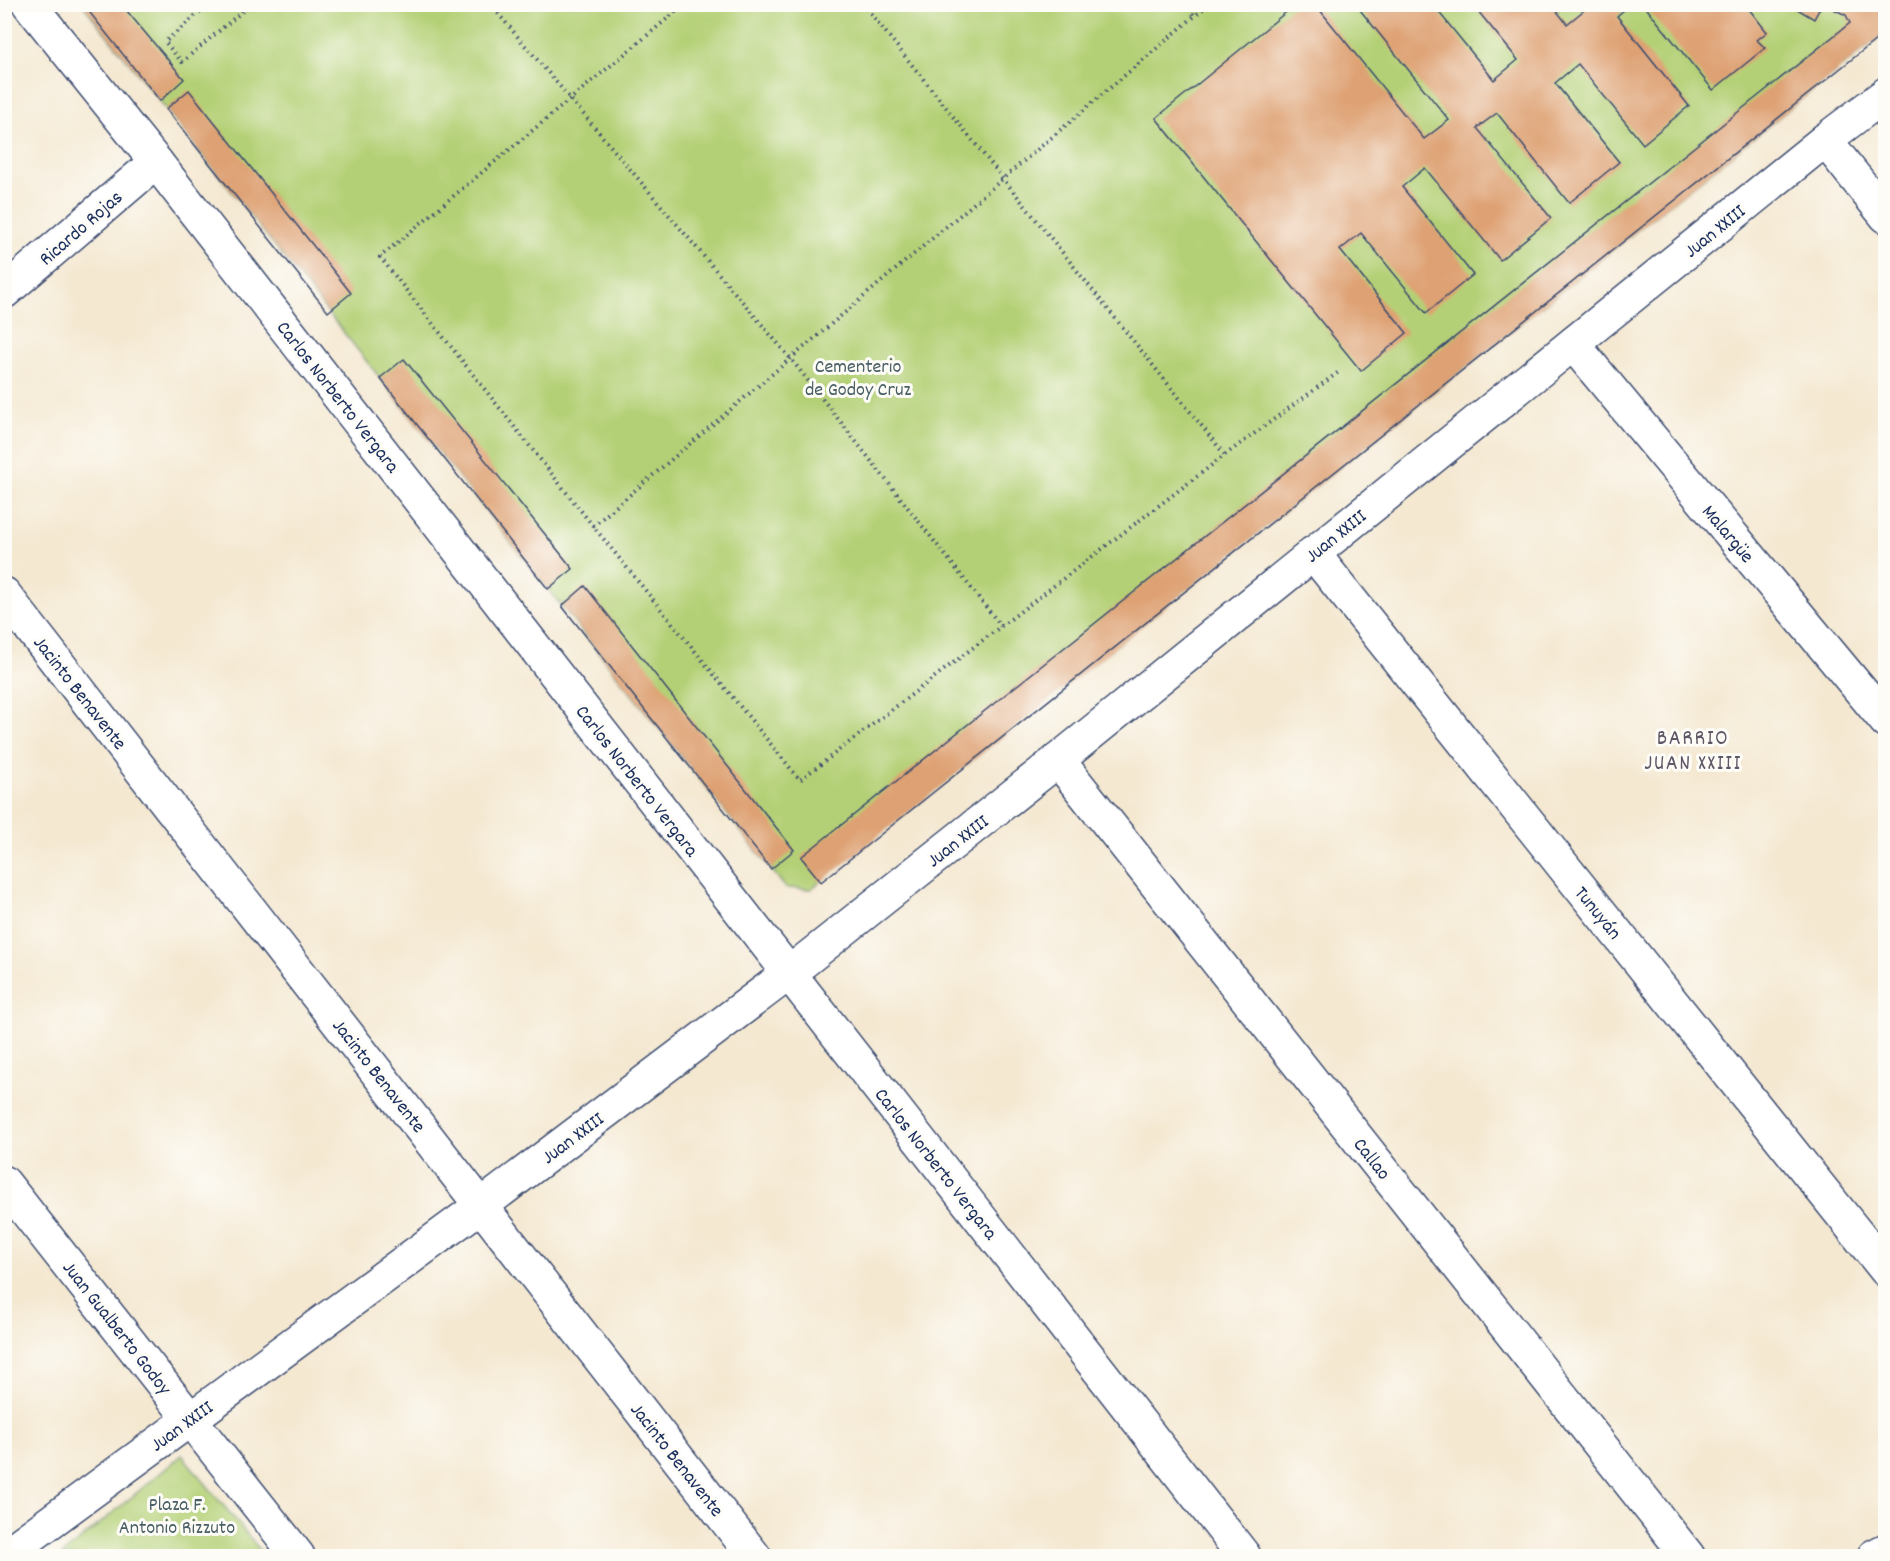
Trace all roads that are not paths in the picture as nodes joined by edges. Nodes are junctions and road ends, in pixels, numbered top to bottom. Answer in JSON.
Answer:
{"nodes":[{"id":1,"x":29,"y":4,"type":"edge"},
{"id":2,"x":1886,"y":94,"type":"edge"},
{"id":3,"x":1825,"y":140,"type":"junction"},
{"id":4,"x":156,"y":162,"type":"junction"},
{"id":5,"x":1886,"y":216,"type":"edge"},
{"id":6,"x":4,"y":292,"type":"edge"},
{"id":7,"x":1573,"y":344,"type":"junction"},
{"id":8,"x":1313,"y":553,"type":"junction"},
{"id":9,"x":4,"y":594,"type":"edge"},
{"id":10,"x":1886,"y":721,"type":"edge"},
{"id":11,"x":1058,"y":760,"type":"junction"},
{"id":12,"x":789,"y":973,"type":"junction"},
{"id":13,"x":4,"y":1183,"type":"edge"},
{"id":14,"x":482,"y":1205,"type":"junction"},
{"id":15,"x":1886,"y":1270,"type":"edge"},
{"id":16,"x":191,"y":1418,"type":"junction"},
{"id":17,"x":1886,"y":1550,"type":"edge"},
{"id":18,"x":4,"y":1556,"type":"edge"},
{"id":19,"x":298,"y":1557,"type":"edge"},
{"id":20,"x":754,"y":1557,"type":"edge"},
{"id":21,"x":1244,"y":1557,"type":"edge"},
{"id":22,"x":1688,"y":1557,"type":"edge"},
{"id":23,"x":1874,"y":1557,"type":"edge"}],
"edges":[{"from":1,"to":4,"type":"street","name":"Carlos Norberto Vergara"},
{"from":2,"to":3,"type":"street","name":"Juan XXIII"},
{"from":3,"to":5,"type":"street"},
{"from":3,"to":7,"type":"street","name":"Juan XXIII"},
{"from":4,"to":6,"type":"street","name":"Ricardo Rojas"},
{"from":4,"to":12,"type":"street","name":"Carlos Norberto Vergara"},
{"from":7,"to":8,"type":"street","name":"Juan XXIII"},
{"from":7,"to":10,"type":"street","name":"Malargüe"},
{"from":8,"to":11,"type":"street","name":"Juan XXIII"},
{"from":8,"to":15,"type":"street","name":"Tunuyán"},
{"from":9,"to":14,"type":"street","name":"Jacinto Benavente"},
{"from":11,"to":12,"type":"street","name":"Juan XXIII"},
{"from":11,"to":22,"type":"street","name":"Callao"},
{"from":12,"to":14,"type":"street","name":"Juan XXIII"},
{"from":12,"to":21,"type":"street","name":"Carlos Norberto Vergara"},
{"from":13,"to":16,"type":"street","name":"Juan Gualberto Godoy"},
{"from":14,"to":16,"type":"street","name":"Juan XXIII"},
{"from":14,"to":20,"type":"street","name":"Jacinto Benavente"},
{"from":16,"to":18,"type":"street","name":"Juan XXIII"},
{"from":16,"to":19,"type":"street","name":"Juan Gualberto Godoy"},
{"from":17,"to":23,"type":"street"}]}
